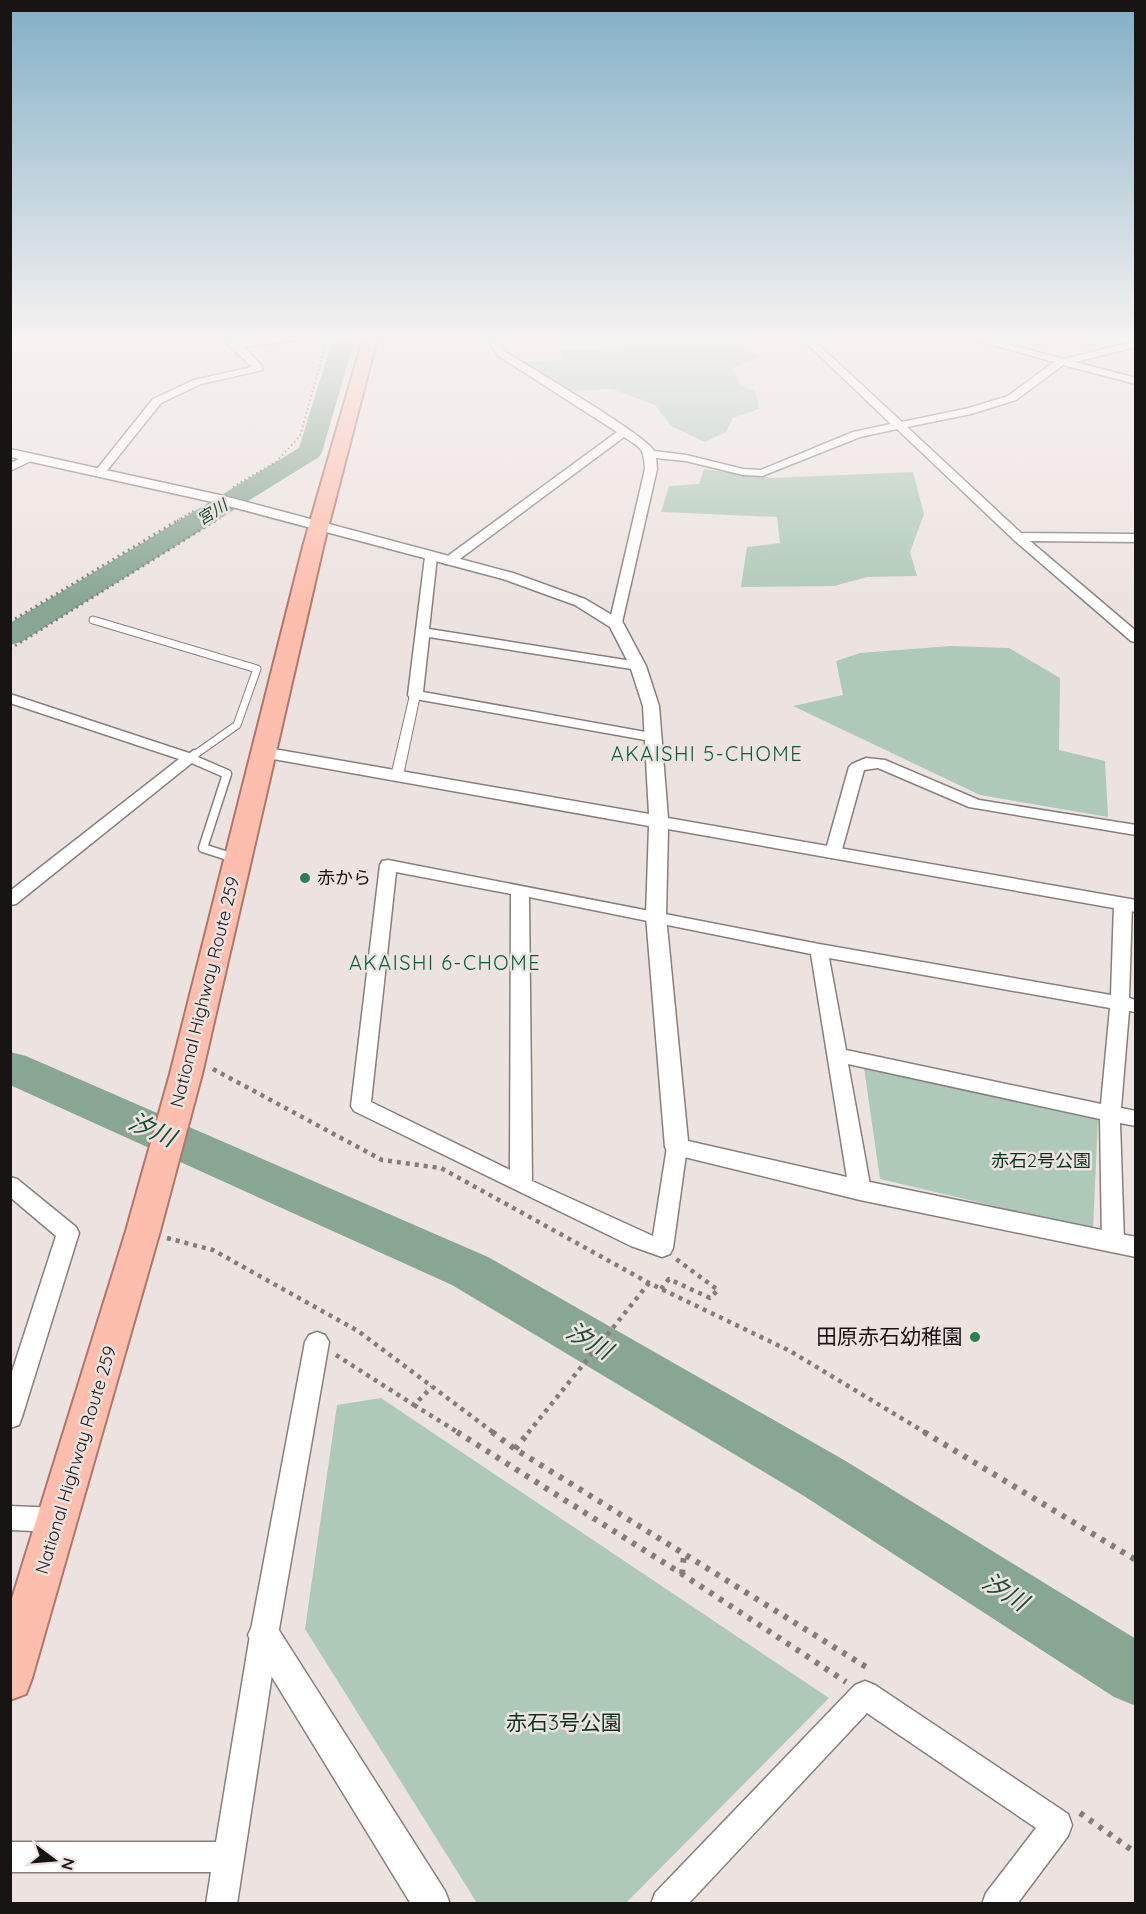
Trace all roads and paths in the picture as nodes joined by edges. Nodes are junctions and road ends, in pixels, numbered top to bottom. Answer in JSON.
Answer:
{"nodes":[{"id":1,"x":139,"y":424,"type":"edge"},
{"id":2,"x":346,"y":424,"type":"edge"},
{"id":3,"x":615,"y":424,"type":"edge"},
{"id":4,"x":909,"y":424,"type":"edge"},
{"id":5,"x":901,"y":426,"type":"junction"},
{"id":6,"x":624,"y":430,"type":"junction"},
{"id":7,"x":10,"y":453,"type":"edge"},
{"id":8,"x":650,"y":454,"type":"junction"},
{"id":9,"x":31,"y":457,"type":"junction"},
{"id":10,"x":10,"y":468,"type":"edge"},
{"id":11,"x":101,"y":471,"type":"junction"},
{"id":12,"x":239,"y":504,"type":"junction"},
{"id":13,"x":318,"y":527,"type":"junction"},
{"id":14,"x":1018,"y":537,"type":"junction"},
{"id":15,"x":1136,"y":538,"type":"edge"},
{"id":16,"x":440,"y":559,"type":"junction"},
{"id":17,"x":93,"y":620,"type":"dead end"},
{"id":18,"x":616,"y":624,"type":"junction"},
{"id":19,"x":423,"y":633,"type":"junction"},
{"id":20,"x":1136,"y":638,"type":"edge"},
{"id":21,"x":10,"y":649,"type":"edge"},
{"id":22,"x":638,"y":666,"type":"junction"},
{"id":23,"x":415,"y":695,"type":"junction"},
{"id":24,"x":10,"y":698,"type":"edge"},
{"id":25,"x":651,"y":737,"type":"junction"},
{"id":26,"x":262,"y":752,"type":"junction"},
{"id":27,"x":190,"y":758,"type":"junction"},
{"id":28,"x":397,"y":776,"type":"junction"},
{"id":29,"x":658,"y":823,"type":"junction"},
{"id":30,"x":1136,"y":830,"type":"edge"},
{"id":31,"x":833,"y":853,"type":"junction"},
{"id":32,"x":237,"y":859,"type":"junction"},
{"id":33,"x":520,"y":891,"type":"junction"},
{"id":34,"x":10,"y":900,"type":"edge"},
{"id":35,"x":1129,"y":905,"type":"edge"},
{"id":36,"x":656,"y":916,"type":"junction"},
{"id":37,"x":819,"y":950,"type":"junction"},
{"id":38,"x":1128,"y":1004,"type":"edge"},
{"id":39,"x":836,"y":1055,"type":"junction"},
{"id":40,"x":188,"y":1065,"type":"junction"},
{"id":41,"x":1110,"y":1114,"type":"junction"},
{"id":42,"x":1136,"y":1119,"type":"edge"},
{"id":43,"x":677,"y":1147,"type":"junction"},
{"id":44,"x":10,"y":1185,"type":"edge"},
{"id":45,"x":521,"y":1185,"type":"junction"},
{"id":46,"x":860,"y":1190,"type":"junction"},
{"id":47,"x":146,"y":1222,"type":"junction"},
{"id":48,"x":1124,"y":1244,"type":"edge"},
{"id":49,"x":662,"y":1248,"type":"junction"},
{"id":50,"x":649,"y":1283,"type":"junction"},
{"id":51,"x":661,"y":1289,"type":"junction"},
{"id":52,"x":317,"y":1342,"type":"joint"},
{"id":53,"x":432,"y":1387,"type":"junction"},
{"id":54,"x":414,"y":1406,"type":"junction"},
{"id":55,"x":10,"y":1417,"type":"edge"},
{"id":56,"x":515,"y":1449,"type":"junction"},
{"id":57,"x":10,"y":1518,"type":"edge"},
{"id":58,"x":58,"y":1520,"type":"junction"},
{"id":59,"x":684,"y":1555,"type":"junction"},
{"id":60,"x":1136,"y":1560,"type":"edge"},
{"id":61,"x":682,"y":1574,"type":"junction"},
{"id":62,"x":264,"y":1635,"type":"junction"},
{"id":63,"x":10,"y":1678,"type":"edge"},
{"id":64,"x":870,"y":1684,"type":"junction"},
{"id":65,"x":1069,"y":1805,"type":"dead end"},
{"id":66,"x":1136,"y":1853,"type":"edge"},
{"id":67,"x":10,"y":1857,"type":"edge"},
{"id":68,"x":229,"y":1857,"type":"junction"},
{"id":69,"x":221,"y":1904,"type":"edge"},
{"id":70,"x":432,"y":1904,"type":"edge"},
{"id":71,"x":666,"y":1904,"type":"edge"},
{"id":72,"x":997,"y":1904,"type":"edge"}],
"edges":[{"from":1,"to":11,"type":"street"},
{"from":2,"to":13,"type":"highway","name":"National Highway Route 259"},
{"from":3,"to":6,"type":"street"},
{"from":4,"to":5,"type":"street"},
{"from":5,"to":8,"type":"street"},
{"from":5,"to":14,"type":"street"},
{"from":6,"to":8,"type":"street"},
{"from":6,"to":16,"type":"street"},
{"from":7,"to":9,"type":"street"},
{"from":8,"to":18,"type":"street"},
{"from":9,"to":10,"type":"street"},
{"from":9,"to":11,"type":"street"},
{"from":11,"to":12,"type":"street"},
{"from":12,"to":13,"type":"street"},
{"from":12,"to":21,"type":"path"},
{"from":13,"to":16,"type":"street"},
{"from":13,"to":26,"type":"highway","name":"National Highway Route 259"},
{"from":14,"to":15,"type":"street"},
{"from":14,"to":20,"type":"street"},
{"from":16,"to":18,"type":"street"},
{"from":16,"to":19,"type":"street"},
{"from":17,"to":27,"type":"lane"},
{"from":18,"to":22,"type":"street"},
{"from":19,"to":22,"type":"street"},
{"from":19,"to":23,"type":"street"},
{"from":22,"to":25,"type":"street"},
{"from":23,"to":25,"type":"street"},
{"from":23,"to":28,"type":"street"},
{"from":24,"to":27,"type":"street"},
{"from":25,"to":29,"type":"street"},
{"from":26,"to":28,"type":"street"},
{"from":26,"to":32,"type":"highway","name":"National Highway Route 259"},
{"from":27,"to":32,"type":"lane"},
{"from":27,"to":34,"type":"street"},
{"from":28,"to":29,"type":"street"},
{"from":29,"to":31,"type":"street"},
{"from":29,"to":36,"type":"street"},
{"from":30,"to":31,"type":"street"},
{"from":31,"to":35,"type":"street"},
{"from":32,"to":40,"type":"highway","name":"National Highway Route 259"},
{"from":33,"to":36,"type":"street"},
{"from":33,"to":45,"type":"street"},
{"from":33,"to":45,"type":"street"},
{"from":35,"to":38,"type":"street"},
{"from":36,"to":37,"type":"street"},
{"from":36,"to":43,"type":"street"},
{"from":37,"to":38,"type":"street"},
{"from":37,"to":39,"type":"street"},
{"from":38,"to":41,"type":"street"},
{"from":39,"to":41,"type":"street"},
{"from":39,"to":46,"type":"street"},
{"from":40,"to":47,"type":"highway","name":"National Highway Route 259"},
{"from":40,"to":50,"type":"path"},
{"from":41,"to":42,"type":"street"},
{"from":41,"to":48,"type":"street"},
{"from":43,"to":46,"type":"street"},
{"from":43,"to":49,"type":"street"},
{"from":44,"to":55,"type":"street"},
{"from":45,"to":49,"type":"street"},
{"from":46,"to":48,"type":"street"},
{"from":47,"to":53,"type":"path"},
{"from":47,"to":58,"type":"highway","name":"National Highway Route 259"},
{"from":49,"to":51,"type":"path"},
{"from":50,"to":51,"type":"path"},
{"from":50,"to":56,"type":"path"},
{"from":51,"to":60,"type":"path"},
{"from":52,"to":54,"type":"path"},
{"from":52,"to":62,"type":"street"},
{"from":53,"to":54,"type":"path"},
{"from":53,"to":56,"type":"path"},
{"from":54,"to":61,"type":"path"},
{"from":56,"to":59,"type":"path"},
{"from":57,"to":58,"type":"street"},
{"from":58,"to":63,"type":"highway","name":"National Highway Route 259"},
{"from":59,"to":61,"type":"path"},
{"from":59,"to":64,"type":"path"},
{"from":61,"to":64,"type":"path"},
{"from":62,"to":68,"type":"street"},
{"from":62,"to":70,"type":"street"},
{"from":64,"to":71,"type":"street"},
{"from":64,"to":72,"type":"street"},
{"from":65,"to":66,"type":"path"},
{"from":67,"to":68,"type":"street"},
{"from":68,"to":69,"type":"street"}]}
